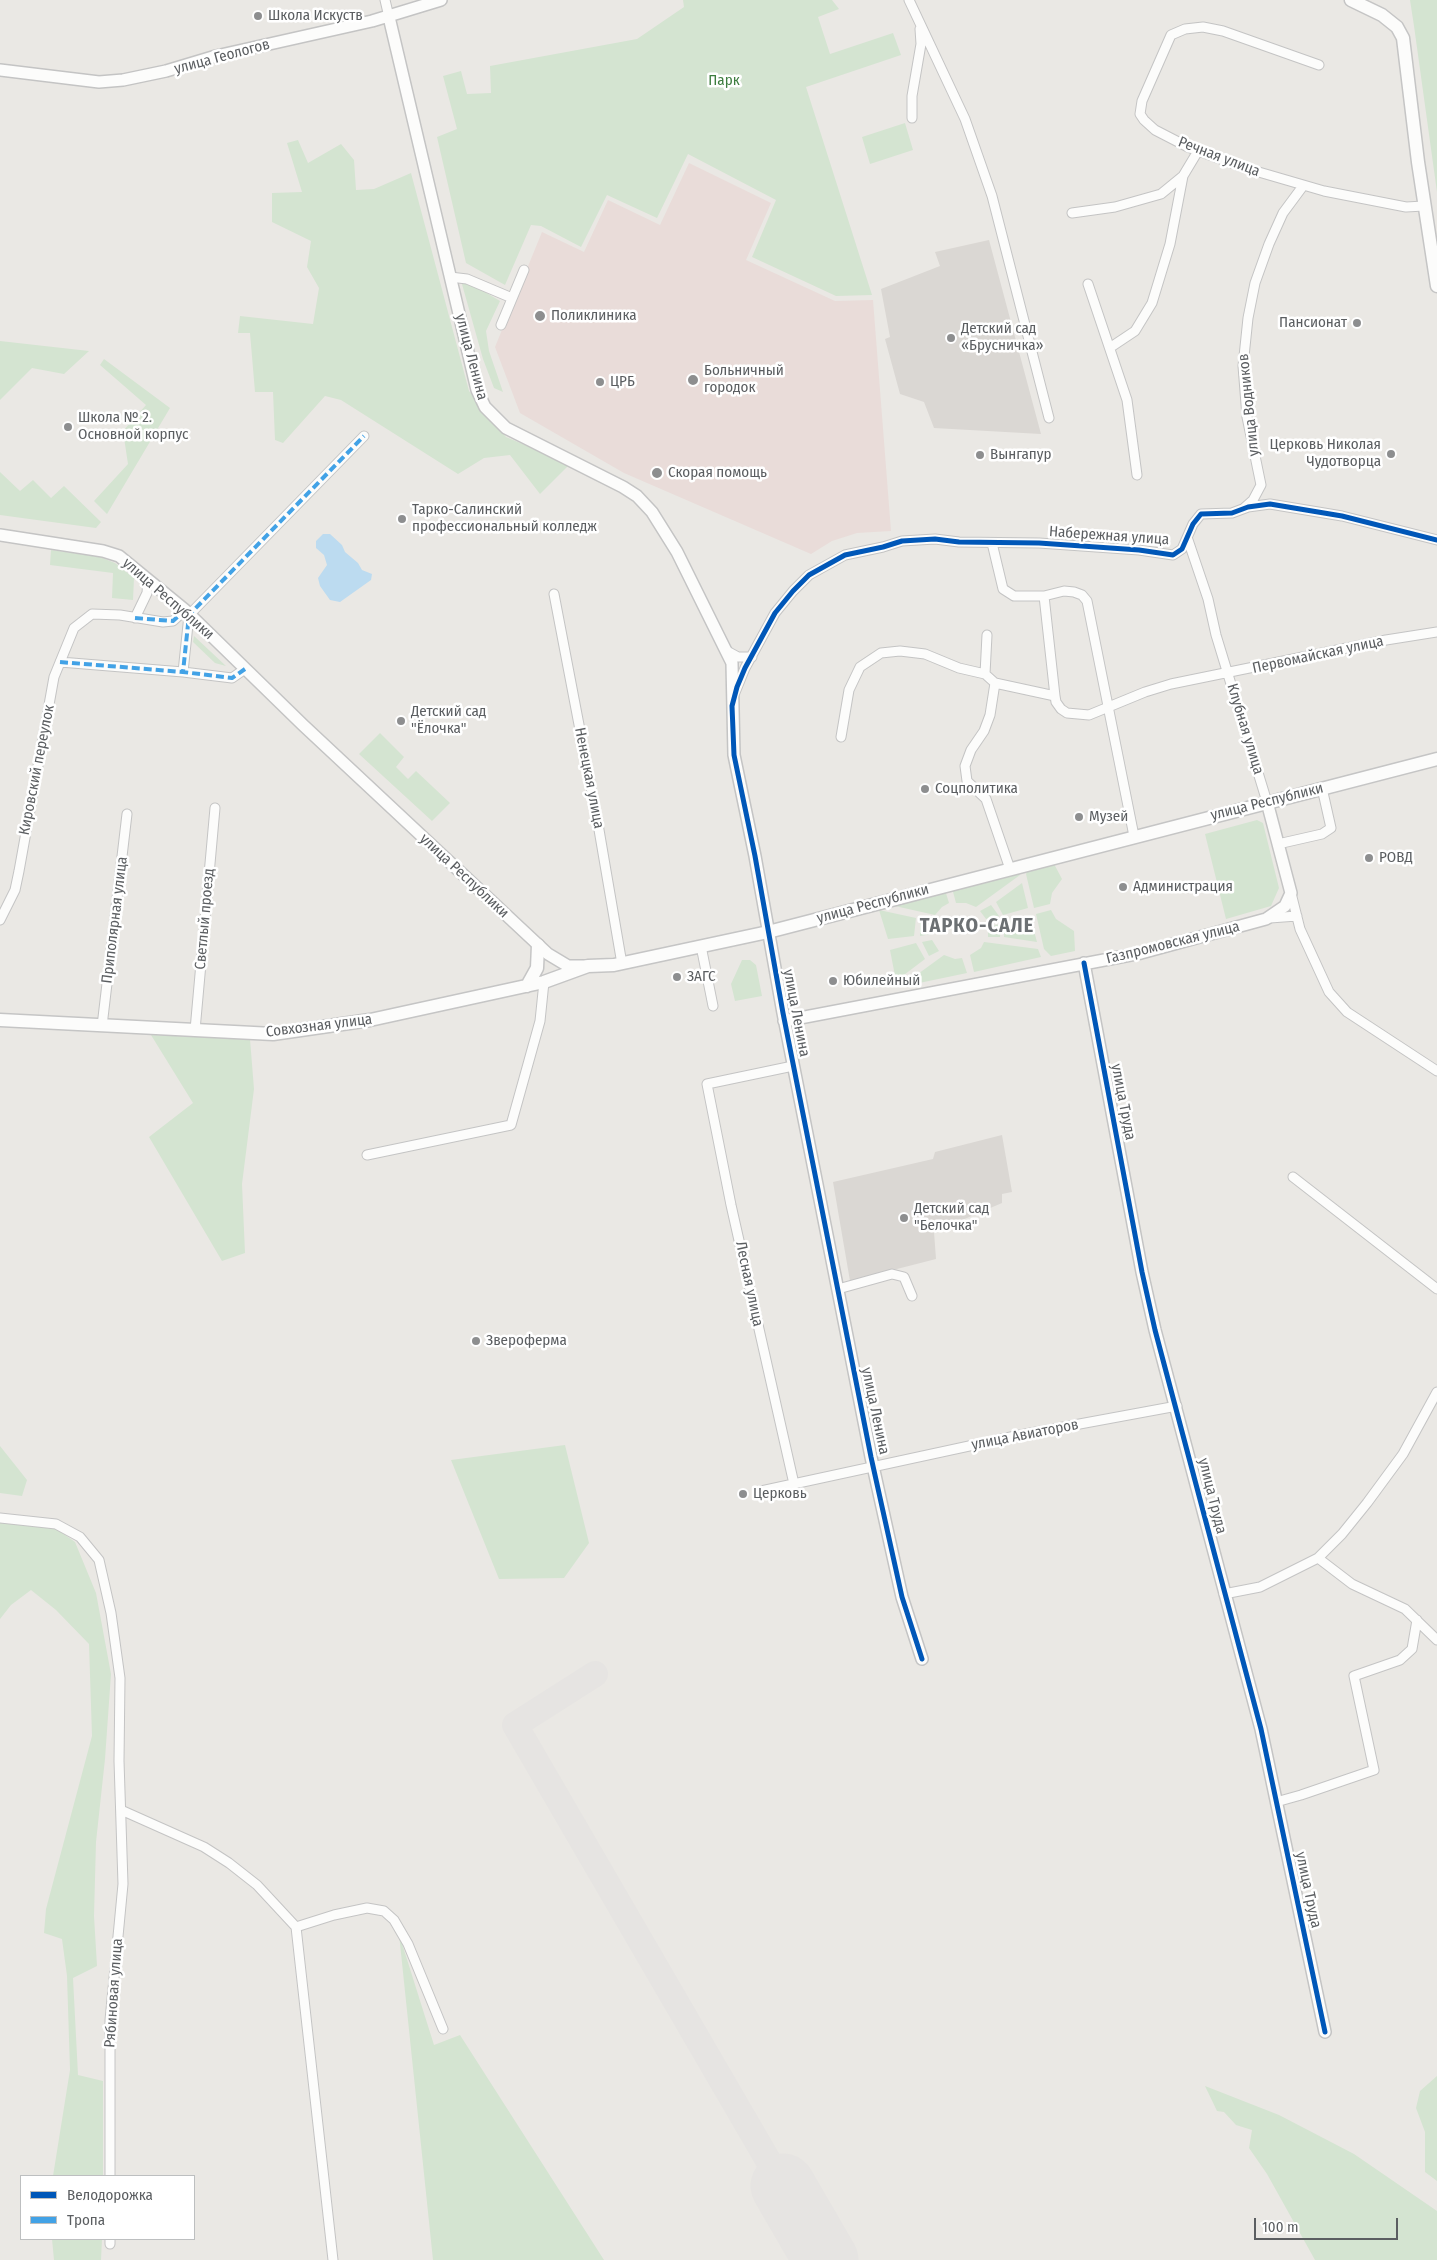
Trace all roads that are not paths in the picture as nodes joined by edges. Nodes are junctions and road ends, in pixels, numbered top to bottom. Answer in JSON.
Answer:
{"nodes":[{"id":1,"x":385,"y":0,"type":"edge"},
{"id":2,"x":441,"y":0,"type":"edge"},
{"id":3,"x":910,"y":0,"type":"edge"},
{"id":4,"x":1351,"y":0,"type":"edge"},
{"id":5,"x":389,"y":17,"type":"junction"},
{"id":6,"x":920,"y":26,"type":"junction"},
{"id":7,"x":1319,"y":65,"type":"dead end"},
{"id":8,"x":0,"y":70,"type":"edge"},
{"id":9,"x":912,"y":118,"type":"dead end"},
{"id":10,"x":1198,"y":152,"type":"junction"},
{"id":11,"x":1182,"y":176,"type":"junction"},
{"id":12,"x":1302,"y":186,"type":"junction"},
{"id":13,"x":1424,"y":206,"type":"junction"},
{"id":14,"x":1072,"y":213,"type":"dead end"},
{"id":15,"x":524,"y":270,"type":"dead end"},
{"id":16,"x":450,"y":277,"type":"junction"},
{"id":17,"x":1088,"y":284,"type":"dead end"},
{"id":18,"x":1437,"y":286,"type":"edge"},
{"id":19,"x":512,"y":298,"type":"junction"},
{"id":20,"x":501,"y":325,"type":"dead end"},
{"id":21,"x":1111,"y":347,"type":"junction"},
{"id":22,"x":1049,"y":418,"type":"dead end"},
{"id":23,"x":364,"y":436,"type":"dead end"},
{"id":24,"x":1137,"y":475,"type":"dead end"},
{"id":25,"x":1260,"y":485,"type":"junction"},
{"id":26,"x":1270,"y":504,"type":"junction"},
{"id":27,"x":1242,"y":509,"type":"junction"},
{"id":28,"x":0,"y":535,"type":"edge"},
{"id":29,"x":1188,"y":540,"type":"junction"},
{"id":30,"x":1437,"y":540,"type":"edge"},
{"id":31,"x":992,"y":543,"type":"junction"},
{"id":32,"x":148,"y":579,"type":"junction"},
{"id":33,"x":554,"y":594,"type":"dead end"},
{"id":34,"x":1044,"y":596,"type":"junction"},
{"id":35,"x":187,"y":612,"type":"junction"},
{"id":36,"x":135,"y":618,"type":"junction"},
{"id":37,"x":1437,"y":632,"type":"edge"},
{"id":38,"x":987,"y":635,"type":"dead end"},
{"id":39,"x":727,"y":651,"type":"junction"},
{"id":40,"x":752,"y":657,"type":"junction"},
{"id":41,"x":60,"y":662,"type":"junction"},
{"id":42,"x":245,"y":669,"type":"junction"},
{"id":43,"x":183,"y":672,"type":"junction"},
{"id":44,"x":985,"y":674,"type":"junction"},
{"id":45,"x":1229,"y":674,"type":"junction"},
{"id":46,"x":995,"y":683,"type":"junction"},
{"id":47,"x":1055,"y":696,"type":"junction"},
{"id":48,"x":734,"y":697,"type":"junction"},
{"id":49,"x":1108,"y":706,"type":"junction"},
{"id":50,"x":841,"y":737,"type":"dead end"},
{"id":51,"x":1437,"y":759,"type":"edge"},
{"id":52,"x":1322,"y":788,"type":"junction"},
{"id":53,"x":1268,"y":802,"type":"junction"},
{"id":54,"x":215,"y":808,"type":"dead end"},
{"id":55,"x":127,"y":814,"type":"dead end"},
{"id":56,"x":1134,"y":836,"type":"junction"},
{"id":57,"x":1278,"y":844,"type":"junction"},
{"id":58,"x":1010,"y":869,"type":"junction"},
{"id":59,"x":1291,"y":893,"type":"junction"},
{"id":60,"x":1297,"y":916,"type":"junction"},
{"id":61,"x":1266,"y":919,"type":"junction"},
{"id":62,"x":0,"y":920,"type":"edge"},
{"id":63,"x":768,"y":932,"type":"junction"},
{"id":64,"x":538,"y":945,"type":"junction"},
{"id":65,"x":701,"y":946,"type":"junction"},
{"id":66,"x":1084,"y":963,"type":"junction"},
{"id":67,"x":622,"y":964,"type":"junction"},
{"id":68,"x":588,"y":966,"type":"junction"},
{"id":69,"x":544,"y":982,"type":"junction"},
{"id":70,"x":528,"y":986,"type":"junction"},
{"id":71,"x":713,"y":1006,"type":"dead end"},
{"id":72,"x":0,"y":1020,"type":"edge"},
{"id":73,"x":784,"y":1021,"type":"junction"},
{"id":74,"x":102,"y":1026,"type":"junction"},
{"id":75,"x":195,"y":1030,"type":"junction"},
{"id":76,"x":793,"y":1066,"type":"junction"},
{"id":77,"x":1437,"y":1071,"type":"edge"},
{"id":78,"x":367,"y":1155,"type":"dead end"},
{"id":79,"x":1293,"y":1176,"type":"dead end"},
{"id":80,"x":838,"y":1289,"type":"junction"},
{"id":81,"x":1437,"y":1290,"type":"edge"},
{"id":82,"x":912,"y":1296,"type":"dead end"},
{"id":83,"x":1437,"y":1392,"type":"edge"},
{"id":84,"x":1176,"y":1406,"type":"junction"},
{"id":85,"x":874,"y":1466,"type":"junction"},
{"id":86,"x":794,"y":1484,"type":"junction"},
{"id":87,"x":760,"y":1491,"type":"dead end"},
{"id":88,"x":0,"y":1518,"type":"edge"},
{"id":89,"x":1318,"y":1558,"type":"junction"},
{"id":90,"x":1224,"y":1594,"type":"junction"},
{"id":91,"x":1417,"y":1620,"type":"junction"},
{"id":92,"x":1437,"y":1640,"type":"edge"},
{"id":93,"x":922,"y":1659,"type":"dead end"},
{"id":94,"x":1276,"y":1802,"type":"junction"},
{"id":95,"x":121,"y":1810,"type":"junction"},
{"id":96,"x":296,"y":1927,"type":"junction"},
{"id":97,"x":443,"y":2029,"type":"dead end"},
{"id":98,"x":1325,"y":2032,"type":"dead end"},
{"id":99,"x":110,"y":2175,"type":"edge"},
{"id":100,"x":333,"y":2260,"type":"edge"}],
"edges":[{"from":1,"to":5,"type":"street","name":"улица Ленина"},
{"from":2,"to":5,"type":"street","name":"улица Геологов"},
{"from":3,"to":6,"type":"street"},
{"from":4,"to":13,"type":"main road"},
{"from":5,"to":8,"type":"street","name":"улица Геологов"},
{"from":5,"to":16,"type":"street","name":"улица Ленина"},
{"from":6,"to":9,"type":"street"},
{"from":6,"to":22,"type":"street"},
{"from":7,"to":10,"type":"street","name":"Речная улица"},
{"from":10,"to":11,"type":"street"},
{"from":10,"to":12,"type":"street","name":"Речная улица"},
{"from":11,"to":14,"type":"street"},
{"from":11,"to":21,"type":"street"},
{"from":12,"to":13,"type":"street","name":"Речная улица"},
{"from":12,"to":25,"type":"street","name":"улица Водников"},
{"from":13,"to":18,"type":"main road"},
{"from":15,"to":19,"type":"street"},
{"from":16,"to":19,"type":"street"},
{"from":16,"to":39,"type":"street","name":"улица Ленина"},
{"from":17,"to":21,"type":"street"},
{"from":19,"to":20,"type":"street"},
{"from":21,"to":24,"type":"street"},
{"from":23,"to":35,"type":"street"},
{"from":25,"to":26,"type":"street"},
{"from":25,"to":27,"type":"street"},
{"from":26,"to":27,"type":"street","name":"Набережная улица"},
{"from":26,"to":30,"type":"street","name":"Набережная улица"},
{"from":27,"to":29,"type":"street","name":"Набережная улица"},
{"from":28,"to":32,"type":"street","name":"улица Республики"},
{"from":29,"to":31,"type":"street","name":"Набережная улица"},
{"from":29,"to":45,"type":"street","name":"Клубная улица"},
{"from":31,"to":34,"type":"street"},
{"from":31,"to":40,"type":"street","name":"улица Ленина"},
{"from":32,"to":35,"type":"street","name":"улица Республики"},
{"from":32,"to":36,"type":"street"},
{"from":33,"to":67,"type":"street","name":"Ненецкая улица"},
{"from":34,"to":47,"type":"street"},
{"from":34,"to":49,"type":"street"},
{"from":35,"to":36,"type":"street"},
{"from":35,"to":42,"type":"street","name":"улица Республики"},
{"from":35,"to":43,"type":"street"},
{"from":36,"to":41,"type":"street","name":"Кировский переулок"},
{"from":37,"to":45,"type":"street","name":"Первомайская улица"},
{"from":38,"to":44,"type":"street"},
{"from":39,"to":40,"type":"street"},
{"from":39,"to":48,"type":"street","name":"улица Ленина"},
{"from":40,"to":48,"type":"street","name":"улица Ленина"},
{"from":41,"to":43,"type":"street"},
{"from":41,"to":62,"type":"street","name":"Кировский переулок"},
{"from":42,"to":43,"type":"street"},
{"from":42,"to":64,"type":"street","name":"улица Республики"},
{"from":44,"to":46,"type":"street"},
{"from":44,"to":50,"type":"street"},
{"from":45,"to":49,"type":"street","name":"Первомайская улица"},
{"from":45,"to":53,"type":"street","name":"Клубная улица"},
{"from":46,"to":47,"type":"street"},
{"from":46,"to":58,"type":"street"},
{"from":47,"to":49,"type":"street","name":"Первомайская улица"},
{"from":48,"to":63,"type":"street","name":"улица Ленина"},
{"from":49,"to":56,"type":"street"},
{"from":51,"to":52,"type":"main road","name":"улица Республики"},
{"from":52,"to":53,"type":"main road","name":"улица Республики"},
{"from":52,"to":57,"type":"street"},
{"from":53,"to":56,"type":"main road","name":"улица Республики"},
{"from":53,"to":57,"type":"street","name":"Клубная улица"},
{"from":54,"to":75,"type":"street","name":"Светлый проезд"},
{"from":55,"to":74,"type":"street","name":"Приполярная улица"},
{"from":56,"to":58,"type":"main road","name":"улица Республики"},
{"from":57,"to":59,"type":"street","name":"Клубная улица"},
{"from":58,"to":63,"type":"main road","name":"улица Республики"},
{"from":59,"to":60,"type":"street"},
{"from":59,"to":61,"type":"street"},
{"from":60,"to":61,"type":"street","name":"Газпромовская улица"},
{"from":60,"to":77,"type":"street"},
{"from":61,"to":66,"type":"street","name":"Газпромовская улица"},
{"from":63,"to":65,"type":"main road","name":"улица Республики"},
{"from":63,"to":73,"type":"street","name":"улица Ленина"},
{"from":64,"to":68,"type":"street","name":"улица Республики"},
{"from":64,"to":70,"type":"main road"},
{"from":65,"to":67,"type":"main road","name":"улица Республики"},
{"from":65,"to":71,"type":"street"},
{"from":66,"to":73,"type":"street","name":"Газпромовская улица"},
{"from":66,"to":84,"type":"street","name":"улица Труда"},
{"from":67,"to":68,"type":"main road","name":"улица Республики"},
{"from":68,"to":69,"type":"main road","name":"Совхозная улица"},
{"from":69,"to":70,"type":"main road","name":"Совхозная улица"},
{"from":69,"to":78,"type":"street"},
{"from":70,"to":75,"type":"main road","name":"Совхозная улица"},
{"from":72,"to":74,"type":"main road","name":"Совхозная улица"},
{"from":73,"to":76,"type":"street","name":"улица Ленина"},
{"from":74,"to":75,"type":"main road","name":"Совхозная улица"},
{"from":76,"to":80,"type":"street","name":"улица Ленина"},
{"from":76,"to":86,"type":"street","name":"Лесная улица"},
{"from":79,"to":81,"type":"street"},
{"from":80,"to":82,"type":"street"},
{"from":80,"to":85,"type":"street","name":"улица Ленина"},
{"from":83,"to":89,"type":"street"},
{"from":84,"to":85,"type":"street","name":"улица Авиаторов"},
{"from":84,"to":90,"type":"street","name":"улица Труда"},
{"from":85,"to":86,"type":"street","name":"улица Авиаторов"},
{"from":85,"to":93,"type":"street","name":"улица Ленина"},
{"from":86,"to":87,"type":"street","name":"улица Авиаторов"},
{"from":88,"to":95,"type":"street","name":"Рябиновая улица"},
{"from":89,"to":90,"type":"street"},
{"from":89,"to":91,"type":"street"},
{"from":90,"to":94,"type":"street","name":"улица Труда"},
{"from":91,"to":92,"type":"street"},
{"from":91,"to":94,"type":"street"},
{"from":94,"to":98,"type":"street","name":"улица Труда"},
{"from":95,"to":96,"type":"street"},
{"from":95,"to":99,"type":"street","name":"Рябиновая улица"},
{"from":96,"to":97,"type":"street"},
{"from":96,"to":100,"type":"street"}]}
